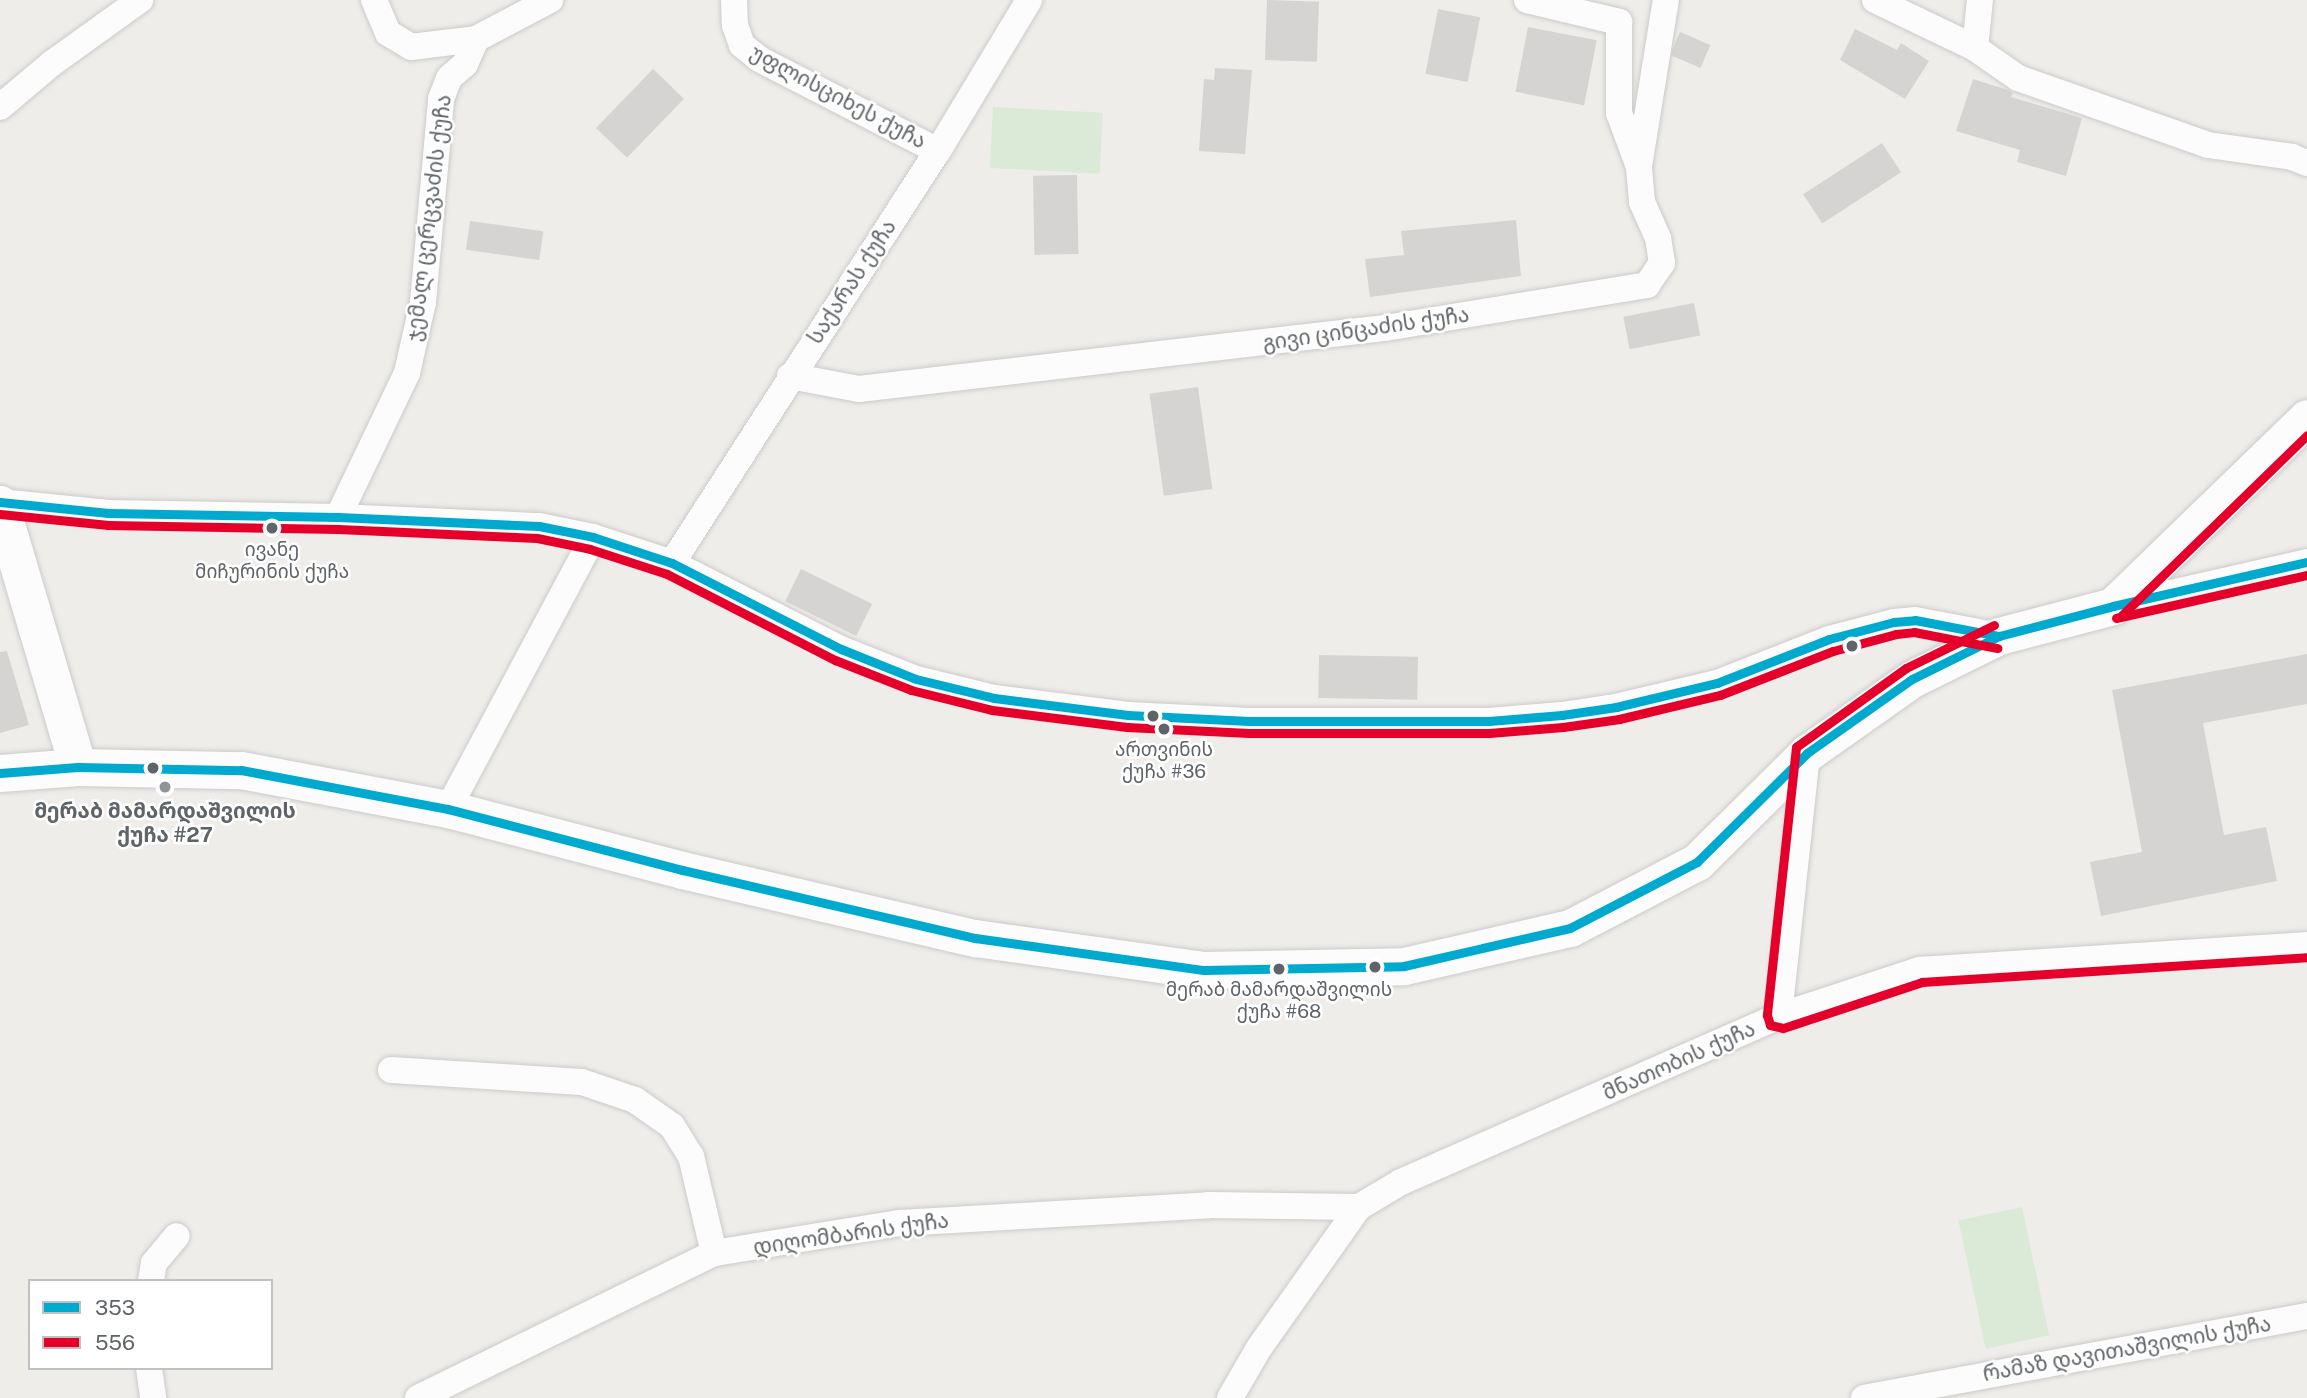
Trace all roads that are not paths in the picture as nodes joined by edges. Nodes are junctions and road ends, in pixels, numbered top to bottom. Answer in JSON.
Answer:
{"nodes":[{"id":1,"x":374,"y":0,"type":"edge"},
{"id":2,"x":550,"y":0,"type":"edge"},
{"id":3,"x":734,"y":0,"type":"edge"},
{"id":4,"x":1029,"y":0,"type":"edge"},
{"id":5,"x":1527,"y":0,"type":"edge"},
{"id":6,"x":1666,"y":0,"type":"edge"},
{"id":7,"x":1875,"y":0,"type":"edge"},
{"id":8,"x":1980,"y":0,"type":"edge"},
{"id":9,"x":125,"y":4,"type":"edge"},
{"id":10,"x":477,"y":39,"type":"junction"},
{"id":11,"x":1975,"y":48,"type":"junction"},
{"id":12,"x":0,"y":107,"type":"edge"},
{"id":13,"x":938,"y":150,"type":"junction"},
{"id":14,"x":2307,"y":163,"type":"edge"},
{"id":15,"x":1639,"y":166,"type":"junction"},
{"id":16,"x":790,"y":376,"type":"junction"},
{"id":17,"x":2307,"y":418,"type":"edge"},
{"id":18,"x":0,"y":503,"type":"edge"},
{"id":19,"x":338,"y":517,"type":"junction"},
{"id":20,"x":593,"y":537,"type":"junction"},
{"id":21,"x":2307,"y":562,"type":"edge"},
{"id":22,"x":672,"y":563,"type":"junction"},
{"id":23,"x":2113,"y":606,"type":"junction"},
{"id":24,"x":1999,"y":636,"type":"junction"},
{"id":25,"x":1807,"y":753,"type":"junction"},
{"id":26,"x":78,"y":768,"type":"junction"},
{"id":27,"x":0,"y":773,"type":"edge"},
{"id":28,"x":448,"y":809,"type":"junction"},
{"id":29,"x":2307,"y":945,"type":"edge"},
{"id":30,"x":1779,"y":1016,"type":"junction"},
{"id":31,"x":391,"y":1070,"type":"dead end"},
{"id":32,"x":1359,"y":1207,"type":"junction"},
{"id":33,"x":177,"y":1236,"type":"dead end"},
{"id":34,"x":714,"y":1253,"type":"junction"},
{"id":35,"x":152,"y":1279,"type":"edge"},
{"id":36,"x":2307,"y":1316,"type":"edge"},
{"id":37,"x":149,"y":1370,"type":"edge"},
{"id":38,"x":1950,"y":1390,"type":"edge"},
{"id":39,"x":153,"y":1398,"type":"edge"},
{"id":40,"x":418,"y":1398,"type":"edge"},
{"id":41,"x":1230,"y":1398,"type":"edge"},
{"id":42,"x":1864,"y":1398,"type":"edge"}],
"edges":[{"from":1,"to":10,"type":"street"},
{"from":2,"to":10,"type":"street"},
{"from":3,"to":13,"type":"street","name":"უფლისციხეს ქუჩა"},
{"from":4,"to":13,"type":"street","name":"საქარას ქუჩა"},
{"from":5,"to":15,"type":"street"},
{"from":6,"to":15,"type":"street","name":"გივი ცინცაძის ქუჩა"},
{"from":7,"to":11,"type":"street"},
{"from":8,"to":11,"type":"street"},
{"from":9,"to":12,"type":"street"},
{"from":10,"to":19,"type":"street","name":"ჯემალ ცერცვაძის ქუჩა"},
{"from":11,"to":14,"type":"street"},
{"from":13,"to":16,"type":"street","name":"საქარას ქუჩა"},
{"from":15,"to":16,"type":"street","name":"გივი ცინცაძის ქუჩა"},
{"from":16,"to":22,"type":"street","name":"საქარას ქუჩა"},
{"from":17,"to":23,"type":"street"},
{"from":18,"to":19,"type":"street"},
{"from":18,"to":26,"type":"street"},
{"from":19,"to":20,"type":"street"},
{"from":20,"to":22,"type":"street"},
{"from":20,"to":28,"type":"street"},
{"from":21,"to":23,"type":"street"},
{"from":22,"to":24,"type":"street"},
{"from":23,"to":24,"type":"street"},
{"from":24,"to":25,"type":"street"},
{"from":25,"to":28,"type":"street"},
{"from":25,"to":30,"type":"street"},
{"from":26,"to":27,"type":"street"},
{"from":26,"to":28,"type":"street"},
{"from":29,"to":30,"type":"street","name":"მნათობის ქუჩა"},
{"from":30,"to":32,"type":"street","name":"მნათობის ქუჩა"},
{"from":31,"to":34,"type":"street"},
{"from":32,"to":34,"type":"street","name":"დიღომბარის ქუჩა"},
{"from":32,"to":41,"type":"street"},
{"from":33,"to":35,"type":"street"},
{"from":34,"to":40,"type":"street","name":"დიღომბარის ქუჩა"},
{"from":36,"to":38,"type":"street","name":"რამაზ დავითაშვილის ქუჩა"},
{"from":37,"to":39,"type":"street"},
{"from":38,"to":42,"type":"street","name":"რამაზ დავითაშვილის ქუჩა"}]}
